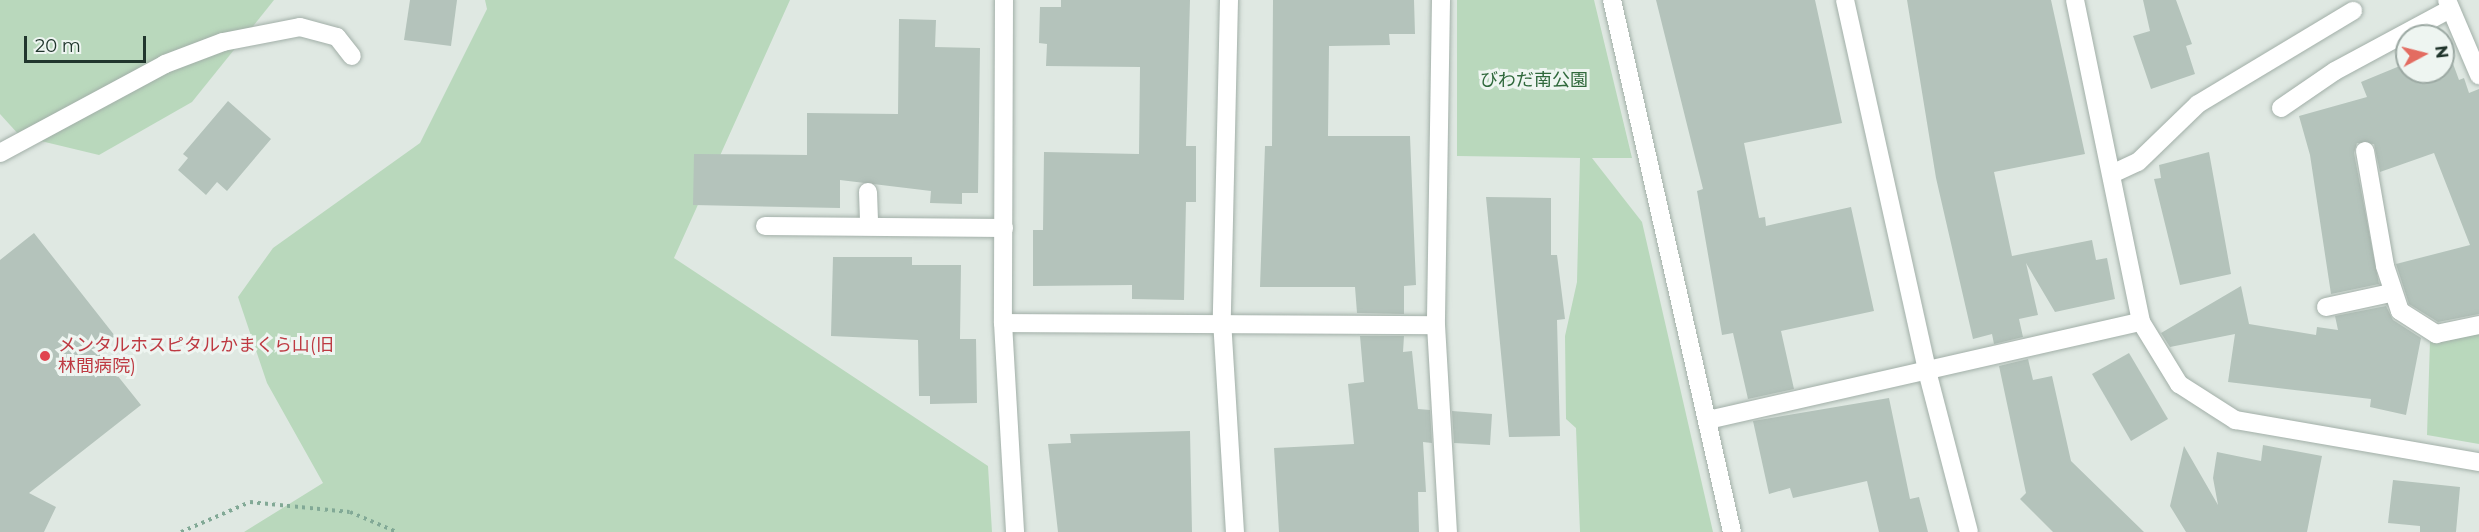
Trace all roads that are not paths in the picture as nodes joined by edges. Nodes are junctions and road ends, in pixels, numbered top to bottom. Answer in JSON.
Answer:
{"nodes":[{"id":1,"x":1004,"y":0,"type":"edge"},
{"id":2,"x":1229,"y":0,"type":"edge"},
{"id":3,"x":1441,"y":0,"type":"edge"},
{"id":4,"x":1612,"y":0,"type":"edge"},
{"id":5,"x":1845,"y":0,"type":"edge"},
{"id":6,"x":2075,"y":0,"type":"edge"},
{"id":7,"x":2448,"y":4,"type":"edge"},
{"id":8,"x":2352,"y":6,"type":"edge"},
{"id":9,"x":352,"y":56,"type":"dead end"},
{"id":10,"x":2479,"y":75,"type":"edge"},
{"id":11,"x":2281,"y":108,"type":"dead end"},
{"id":12,"x":2365,"y":151,"type":"dead end"},
{"id":13,"x":0,"y":153,"type":"edge"},
{"id":14,"x":2114,"y":173,"type":"junction"},
{"id":15,"x":868,"y":192,"type":"dead end"},
{"id":16,"x":765,"y":226,"type":"dead end"},
{"id":17,"x":869,"y":226,"type":"junction"},
{"id":18,"x":1004,"y":228,"type":"junction"},
{"id":19,"x":2391,"y":293,"type":"junction"},
{"id":20,"x":2326,"y":307,"type":"dead end"},
{"id":21,"x":1222,"y":320,"type":"junction"},
{"id":22,"x":2141,"y":322,"type":"junction"},
{"id":23,"x":1003,"y":323,"type":"junction"},
{"id":24,"x":1436,"y":325,"type":"junction"},
{"id":25,"x":2479,"y":325,"type":"edge"},
{"id":26,"x":1927,"y":371,"type":"junction"},
{"id":27,"x":1708,"y":420,"type":"junction"},
{"id":28,"x":2479,"y":462,"type":"edge"},
{"id":29,"x":1015,"y":532,"type":"edge"},
{"id":30,"x":1235,"y":532,"type":"edge"},
{"id":31,"x":1448,"y":532,"type":"edge"},
{"id":32,"x":1732,"y":532,"type":"edge"},
{"id":33,"x":1969,"y":532,"type":"edge"}],
"edges":[{"from":1,"to":18,"type":"street"},
{"from":2,"to":21,"type":"street"},
{"from":3,"to":24,"type":"street"},
{"from":4,"to":27,"type":"street"},
{"from":5,"to":26,"type":"street"},
{"from":6,"to":14,"type":"street"},
{"from":7,"to":10,"type":"street"},
{"from":7,"to":11,"type":"street"},
{"from":8,"to":14,"type":"street"},
{"from":9,"to":13,"type":"street"},
{"from":12,"to":19,"type":"street"},
{"from":14,"to":22,"type":"street"},
{"from":15,"to":17,"type":"street"},
{"from":16,"to":17,"type":"street"},
{"from":17,"to":18,"type":"street"},
{"from":18,"to":23,"type":"street"},
{"from":19,"to":20,"type":"street"},
{"from":19,"to":25,"type":"street"},
{"from":21,"to":23,"type":"street"},
{"from":21,"to":24,"type":"street"},
{"from":21,"to":30,"type":"street"},
{"from":22,"to":26,"type":"street"},
{"from":22,"to":28,"type":"street"},
{"from":23,"to":29,"type":"street"},
{"from":24,"to":31,"type":"street"},
{"from":26,"to":27,"type":"street"},
{"from":26,"to":33,"type":"street"},
{"from":27,"to":32,"type":"street"}]}
